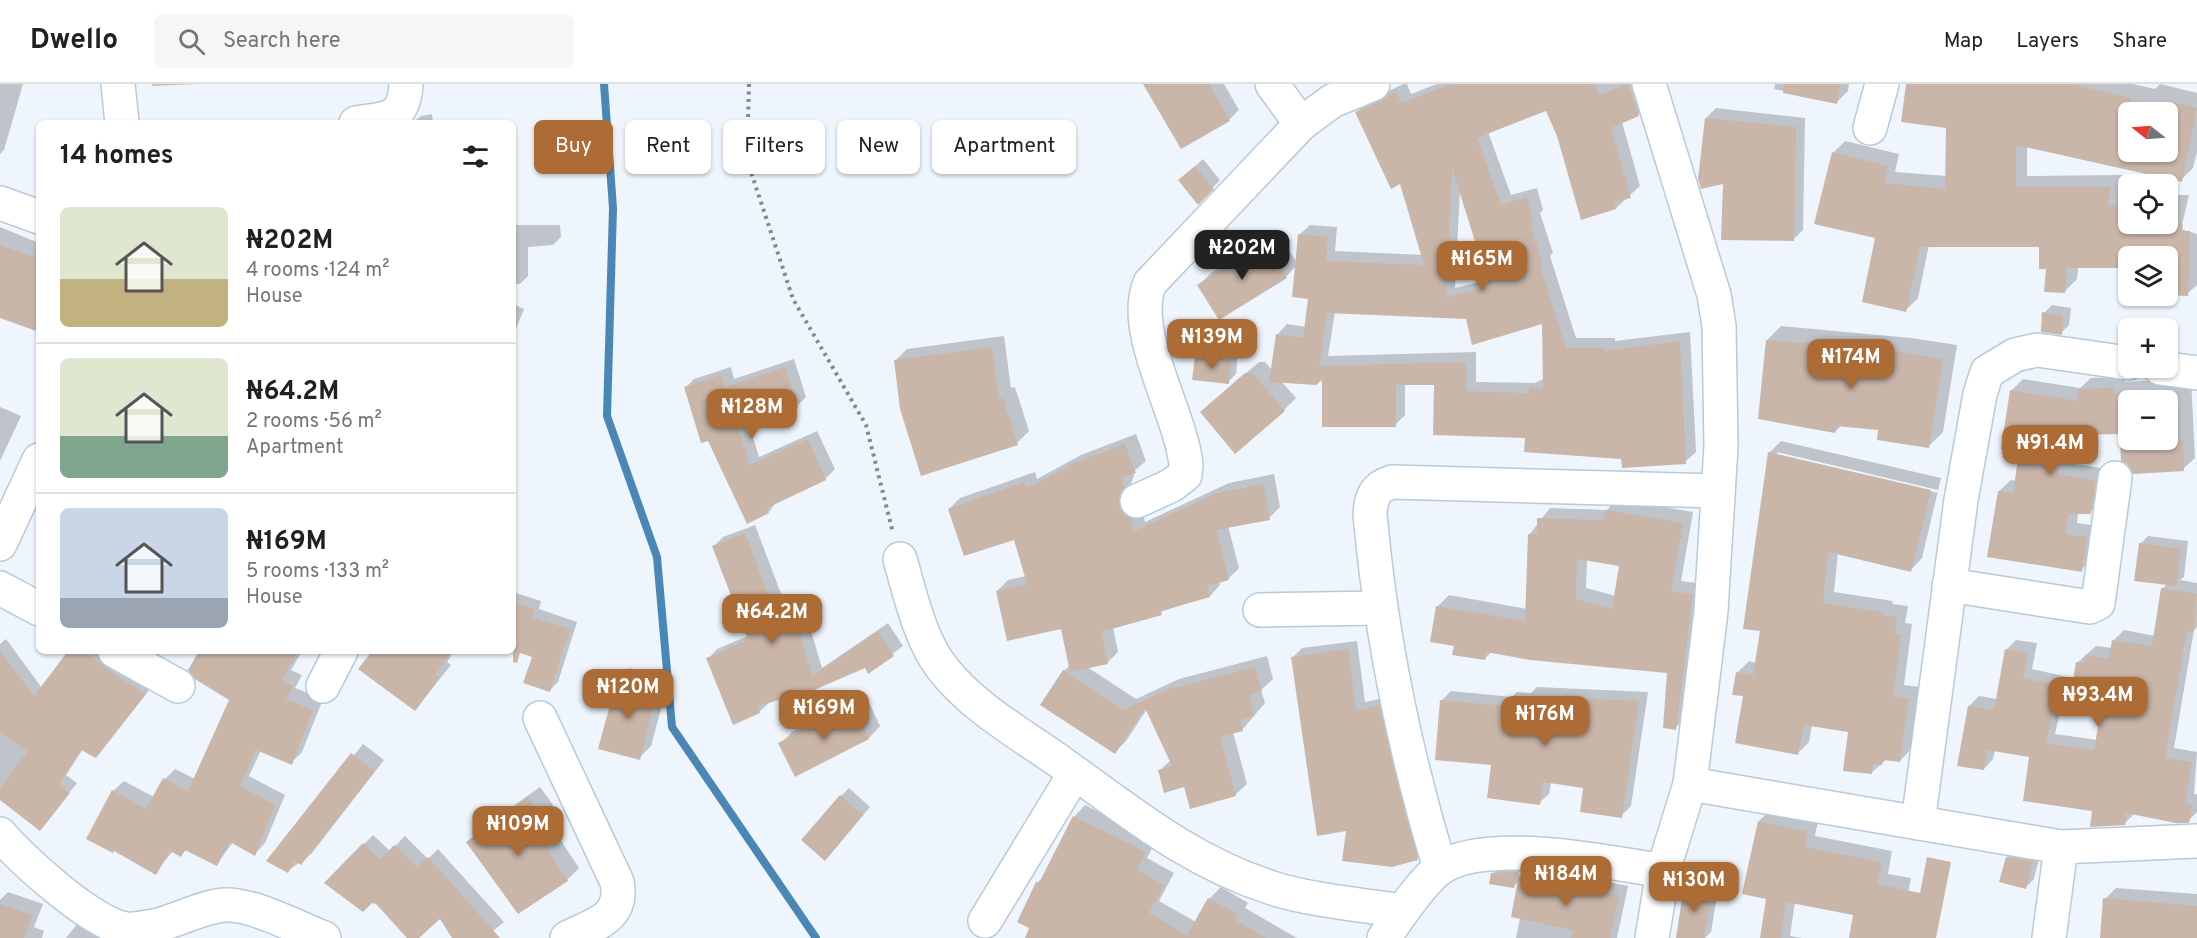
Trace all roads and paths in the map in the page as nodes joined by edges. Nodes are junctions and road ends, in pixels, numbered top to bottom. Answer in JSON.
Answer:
{"nodes":[{"id":1,"x":118,"y":84,"type":"edge"},
{"id":2,"x":406,"y":84,"type":"edge"},
{"id":3,"x":749,"y":84,"type":"edge"},
{"id":4,"x":1272,"y":84,"type":"edge"},
{"id":5,"x":1373,"y":84,"type":"edge"},
{"id":6,"x":1649,"y":84,"type":"edge"},
{"id":7,"x":1882,"y":84,"type":"edge"},
{"id":8,"x":122,"y":120,"type":"edge"},
{"id":9,"x":378,"y":120,"type":"edge"},
{"id":10,"x":1300,"y":124,"type":"junction"},
{"id":11,"x":1870,"y":128,"type":"dead end"},
{"id":12,"x":0,"y":203,"type":"edge"},
{"id":13,"x":36,"y":215,"type":"edge"},
{"id":14,"x":2118,"y":362,"type":"edge"},
{"id":15,"x":2178,"y":370,"type":"edge"},
{"id":16,"x":2197,"y":373,"type":"edge"},
{"id":17,"x":36,"y":466,"type":"edge"},
{"id":18,"x":2115,"y":478,"type":"dead end"},
{"id":19,"x":1718,"y":491,"type":"junction"},
{"id":20,"x":1137,"y":501,"type":"dead end"},
{"id":21,"x":0,"y":544,"type":"edge"},
{"id":22,"x":900,"y":559,"type":"joint"},
{"id":23,"x":1949,"y":585,"type":"junction"},
{"id":24,"x":0,"y":588,"type":"edge"},
{"id":25,"x":36,"y":607,"type":"edge"},
{"id":26,"x":1380,"y":608,"type":"junction"},
{"id":27,"x":1260,"y":610,"type":"dead end"},
{"id":28,"x":120,"y":654,"type":"edge"},
{"id":29,"x":339,"y":654,"type":"edge"},
{"id":30,"x":178,"y":686,"type":"dead end"},
{"id":31,"x":323,"y":686,"type":"dead end"},
{"id":32,"x":540,"y":718,"type":"dead end"},
{"id":33,"x":1075,"y":773,"type":"junction"},
{"id":34,"x":1690,"y":784,"type":"junction"},
{"id":35,"x":1918,"y":823,"type":"junction"},
{"id":36,"x":0,"y":834,"type":"edge"},
{"id":37,"x":2197,"y":841,"type":"edge"},
{"id":38,"x":2061,"y":847,"type":"junction"},
{"id":39,"x":1440,"y":868,"type":"junction"},
{"id":40,"x":1663,"y":871,"type":"junction"},
{"id":41,"x":1402,"y":912,"type":"junction"},
{"id":42,"x":985,"y":921,"type":"dead end"},
{"id":43,"x":179,"y":929,"type":"edge"},
{"id":44,"x":324,"y":938,"type":"edge"},
{"id":45,"x":567,"y":938,"type":"edge"},
{"id":46,"x":1384,"y":938,"type":"edge"},
{"id":47,"x":1652,"y":938,"type":"edge"},
{"id":48,"x":2049,"y":938,"type":"edge"}],
"edges":[{"from":1,"to":8,"type":"street"},
{"from":2,"to":9,"type":"street"},
{"from":3,"to":22,"type":"path"},
{"from":4,"to":10,"type":"street"},
{"from":5,"to":10,"type":"street"},
{"from":6,"to":19,"type":"street"},
{"from":7,"to":11,"type":"street"},
{"from":10,"to":20,"type":"street"},
{"from":12,"to":13,"type":"street"},
{"from":14,"to":23,"type":"street"},
{"from":15,"to":16,"type":"street"},
{"from":17,"to":21,"type":"street"},
{"from":18,"to":23,"type":"street"},
{"from":19,"to":26,"type":"street"},
{"from":19,"to":34,"type":"street"},
{"from":22,"to":33,"type":"street"},
{"from":23,"to":35,"type":"street"},
{"from":24,"to":25,"type":"street"},
{"from":26,"to":27,"type":"street"},
{"from":26,"to":39,"type":"street"},
{"from":28,"to":30,"type":"street"},
{"from":29,"to":31,"type":"street"},
{"from":32,"to":45,"type":"street"},
{"from":33,"to":41,"type":"street"},
{"from":33,"to":42,"type":"street"},
{"from":34,"to":35,"type":"street"},
{"from":34,"to":40,"type":"street"},
{"from":35,"to":38,"type":"street"},
{"from":36,"to":43,"type":"street"},
{"from":37,"to":38,"type":"street"},
{"from":38,"to":48,"type":"street"},
{"from":39,"to":40,"type":"street"},
{"from":39,"to":41,"type":"street"},
{"from":40,"to":47,"type":"street"},
{"from":41,"to":46,"type":"street"},
{"from":43,"to":44,"type":"street"}]}
